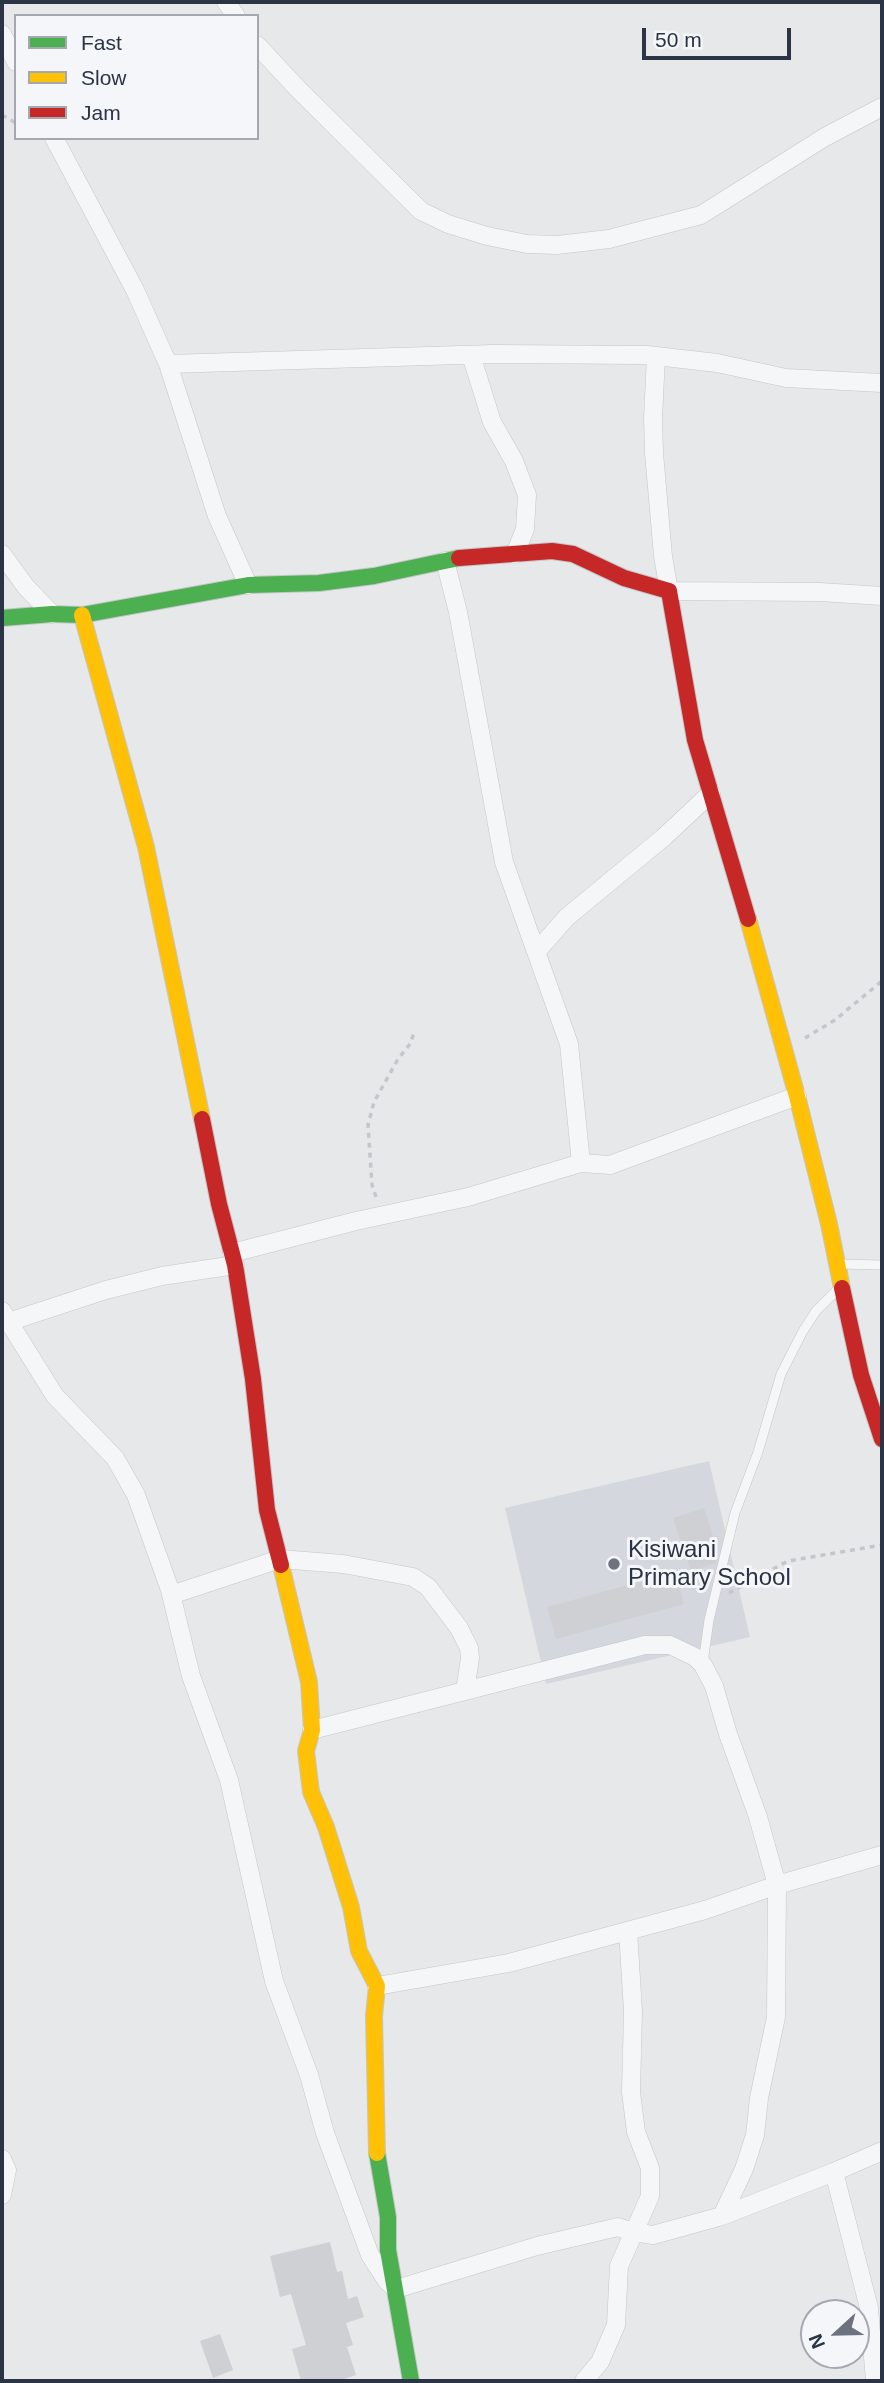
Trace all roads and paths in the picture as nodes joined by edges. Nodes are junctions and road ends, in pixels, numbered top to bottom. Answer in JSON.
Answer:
{"nodes":[{"id":1,"x":2,"y":34,"type":"edge"},
{"id":2,"x":259,"y":47,"type":"edge"},
{"id":3,"x":14,"y":58,"type":"edge"},
{"id":4,"x":882,"y":107,"type":"edge"},
{"id":5,"x":55,"y":140,"type":"edge"},
{"id":6,"x":471,"y":355,"type":"junction"},
{"id":7,"x":656,"y":356,"type":"junction"},
{"id":8,"x":169,"y":364,"type":"junction"},
{"id":9,"x":882,"y":383,"type":"edge"},
{"id":10,"x":2,"y":554,"type":"edge"},
{"id":11,"x":515,"y":554,"type":"junction"},
{"id":12,"x":445,"y":561,"type":"junction"},
{"id":13,"x":248,"y":585,"type":"junction"},
{"id":14,"x":670,"y":592,"type":"junction"},
{"id":15,"x":882,"y":596,"type":"edge"},
{"id":16,"x":52,"y":614,"type":"junction"},
{"id":17,"x":82,"y":615,"type":"junction"},
{"id":18,"x":2,"y":618,"type":"edge"},
{"id":19,"x":711,"y":793,"type":"junction"},
{"id":20,"x":537,"y":951,"type":"junction"},
{"id":21,"x":882,"y":981,"type":"edge"},
{"id":22,"x":415,"y":1030,"type":"dead end"},
{"id":23,"x":785,"y":1050,"type":"junction"},
{"id":24,"x":797,"y":1096,"type":"junction"},
{"id":25,"x":581,"y":1163,"type":"junction"},
{"id":26,"x":383,"y":1216,"type":"junction"},
{"id":27,"x":233,"y":1259,"type":"junction"},
{"id":28,"x":838,"y":1264,"type":"junction"},
{"id":29,"x":882,"y":1265,"type":"edge"},
{"id":30,"x":842,"y":1285,"type":"junction"},
{"id":31,"x":5,"y":1316,"type":"edge"},
{"id":32,"x":882,"y":1439,"type":"edge"},
{"id":33,"x":882,"y":1545,"type":"edge"},
{"id":34,"x":280,"y":1559,"type":"junction"},
{"id":35,"x":171,"y":1595,"type":"junction"},
{"id":36,"x":716,"y":1596,"type":"junction"},
{"id":37,"x":703,"y":1665,"type":"junction"},
{"id":38,"x":465,"y":1691,"type":"junction"},
{"id":39,"x":312,"y":1730,"type":"junction"},
{"id":40,"x":882,"y":1855,"type":"edge"},
{"id":41,"x":777,"y":1885,"type":"junction"},
{"id":42,"x":628,"y":1931,"type":"junction"},
{"id":43,"x":377,"y":1986,"type":"junction"},
{"id":44,"x":882,"y":2151,"type":"edge"},
{"id":45,"x":2,"y":2159,"type":"edge"},
{"id":46,"x":834,"y":2172,"type":"junction"},
{"id":47,"x":2,"y":2195,"type":"edge"},
{"id":48,"x":722,"y":2216,"type":"junction"},
{"id":49,"x":632,"y":2232,"type":"junction"},
{"id":50,"x":396,"y":2289,"type":"junction"},
{"id":51,"x":411,"y":2381,"type":"edge"},
{"id":52,"x":584,"y":2381,"type":"edge"},
{"id":53,"x":875,"y":2381,"type":"edge"}],
"edges":[{"from":1,"to":3,"type":"street"},
{"from":2,"to":4,"type":"street"},
{"from":5,"to":8,"type":"street"},
{"from":6,"to":7,"type":"street"},
{"from":6,"to":8,"type":"street"},
{"from":6,"to":11,"type":"street"},
{"from":7,"to":9,"type":"street"},
{"from":7,"to":14,"type":"street"},
{"from":8,"to":13,"type":"street"},
{"from":10,"to":16,"type":"street"},
{"from":11,"to":12,"type":"street"},
{"from":11,"to":14,"type":"street"},
{"from":12,"to":13,"type":"street"},
{"from":12,"to":20,"type":"street"},
{"from":13,"to":17,"type":"street"},
{"from":14,"to":15,"type":"street"},
{"from":14,"to":19,"type":"street"},
{"from":16,"to":17,"type":"street"},
{"from":16,"to":18,"type":"street"},
{"from":17,"to":27,"type":"street"},
{"from":19,"to":20,"type":"street"},
{"from":19,"to":23,"type":"street"},
{"from":20,"to":25,"type":"street"},
{"from":21,"to":23,"type":"path"},
{"from":22,"to":26,"type":"path"},
{"from":23,"to":24,"type":"street"},
{"from":24,"to":25,"type":"street"},
{"from":24,"to":28,"type":"street"},
{"from":25,"to":26,"type":"street"},
{"from":26,"to":27,"type":"street"},
{"from":27,"to":31,"type":"street"},
{"from":27,"to":34,"type":"street"},
{"from":28,"to":29,"type":"lane"},
{"from":28,"to":30,"type":"street"},
{"from":30,"to":32,"type":"street"},
{"from":30,"to":36,"type":"lane"},
{"from":31,"to":35,"type":"street"},
{"from":33,"to":36,"type":"path"},
{"from":34,"to":35,"type":"street"},
{"from":34,"to":38,"type":"street"},
{"from":34,"to":39,"type":"street"},
{"from":35,"to":50,"type":"street"},
{"from":36,"to":37,"type":"lane"},
{"from":37,"to":38,"type":"street"},
{"from":37,"to":41,"type":"street"},
{"from":38,"to":39,"type":"street"},
{"from":39,"to":43,"type":"street"},
{"from":40,"to":41,"type":"street"},
{"from":41,"to":42,"type":"street"},
{"from":41,"to":48,"type":"street"},
{"from":42,"to":43,"type":"street"},
{"from":42,"to":49,"type":"street"},
{"from":43,"to":50,"type":"street"},
{"from":44,"to":46,"type":"street"},
{"from":45,"to":47,"type":"street"},
{"from":46,"to":48,"type":"street"},
{"from":46,"to":53,"type":"street"},
{"from":48,"to":49,"type":"street"},
{"from":49,"to":50,"type":"street"},
{"from":49,"to":52,"type":"street"},
{"from":50,"to":51,"type":"street"}]}
